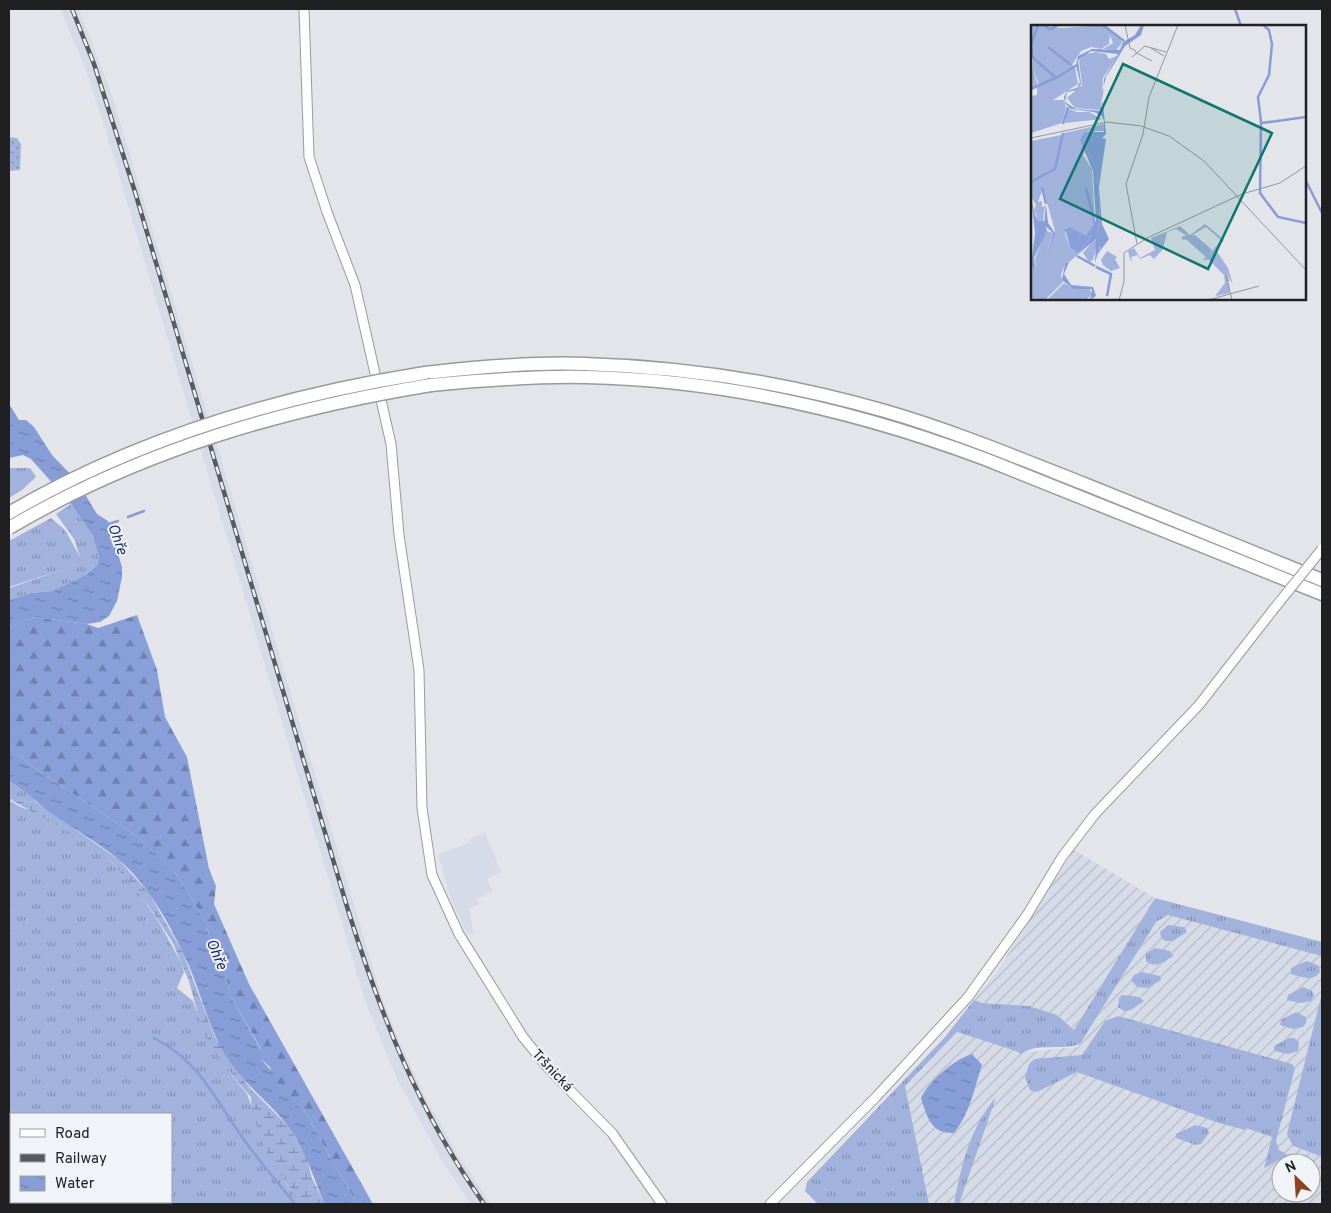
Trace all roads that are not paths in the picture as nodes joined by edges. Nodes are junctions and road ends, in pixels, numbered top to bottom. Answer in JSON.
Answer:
{"nodes":[{"id":1,"x":304,"y":9,"type":"edge"},
{"id":2,"x":9,"y":513,"type":"edge"},
{"id":3,"x":9,"y":528,"type":"edge"},
{"id":4,"x":1322,"y":549,"type":"edge"},
{"id":5,"x":1322,"y":580,"type":"edge"},
{"id":6,"x":1322,"y":594,"type":"edge"},
{"id":7,"x":662,"y":1204,"type":"edge"},
{"id":8,"x":770,"y":1204,"type":"edge"}],
"edges":[{"from":1,"to":7,"type":"street","name":"Tršnická"},
{"from":2,"to":5,"type":"highway","bridge":true},
{"from":3,"to":6,"type":"highway","bridge":true},
{"from":4,"to":8,"type":"street","bridge":true}]}
